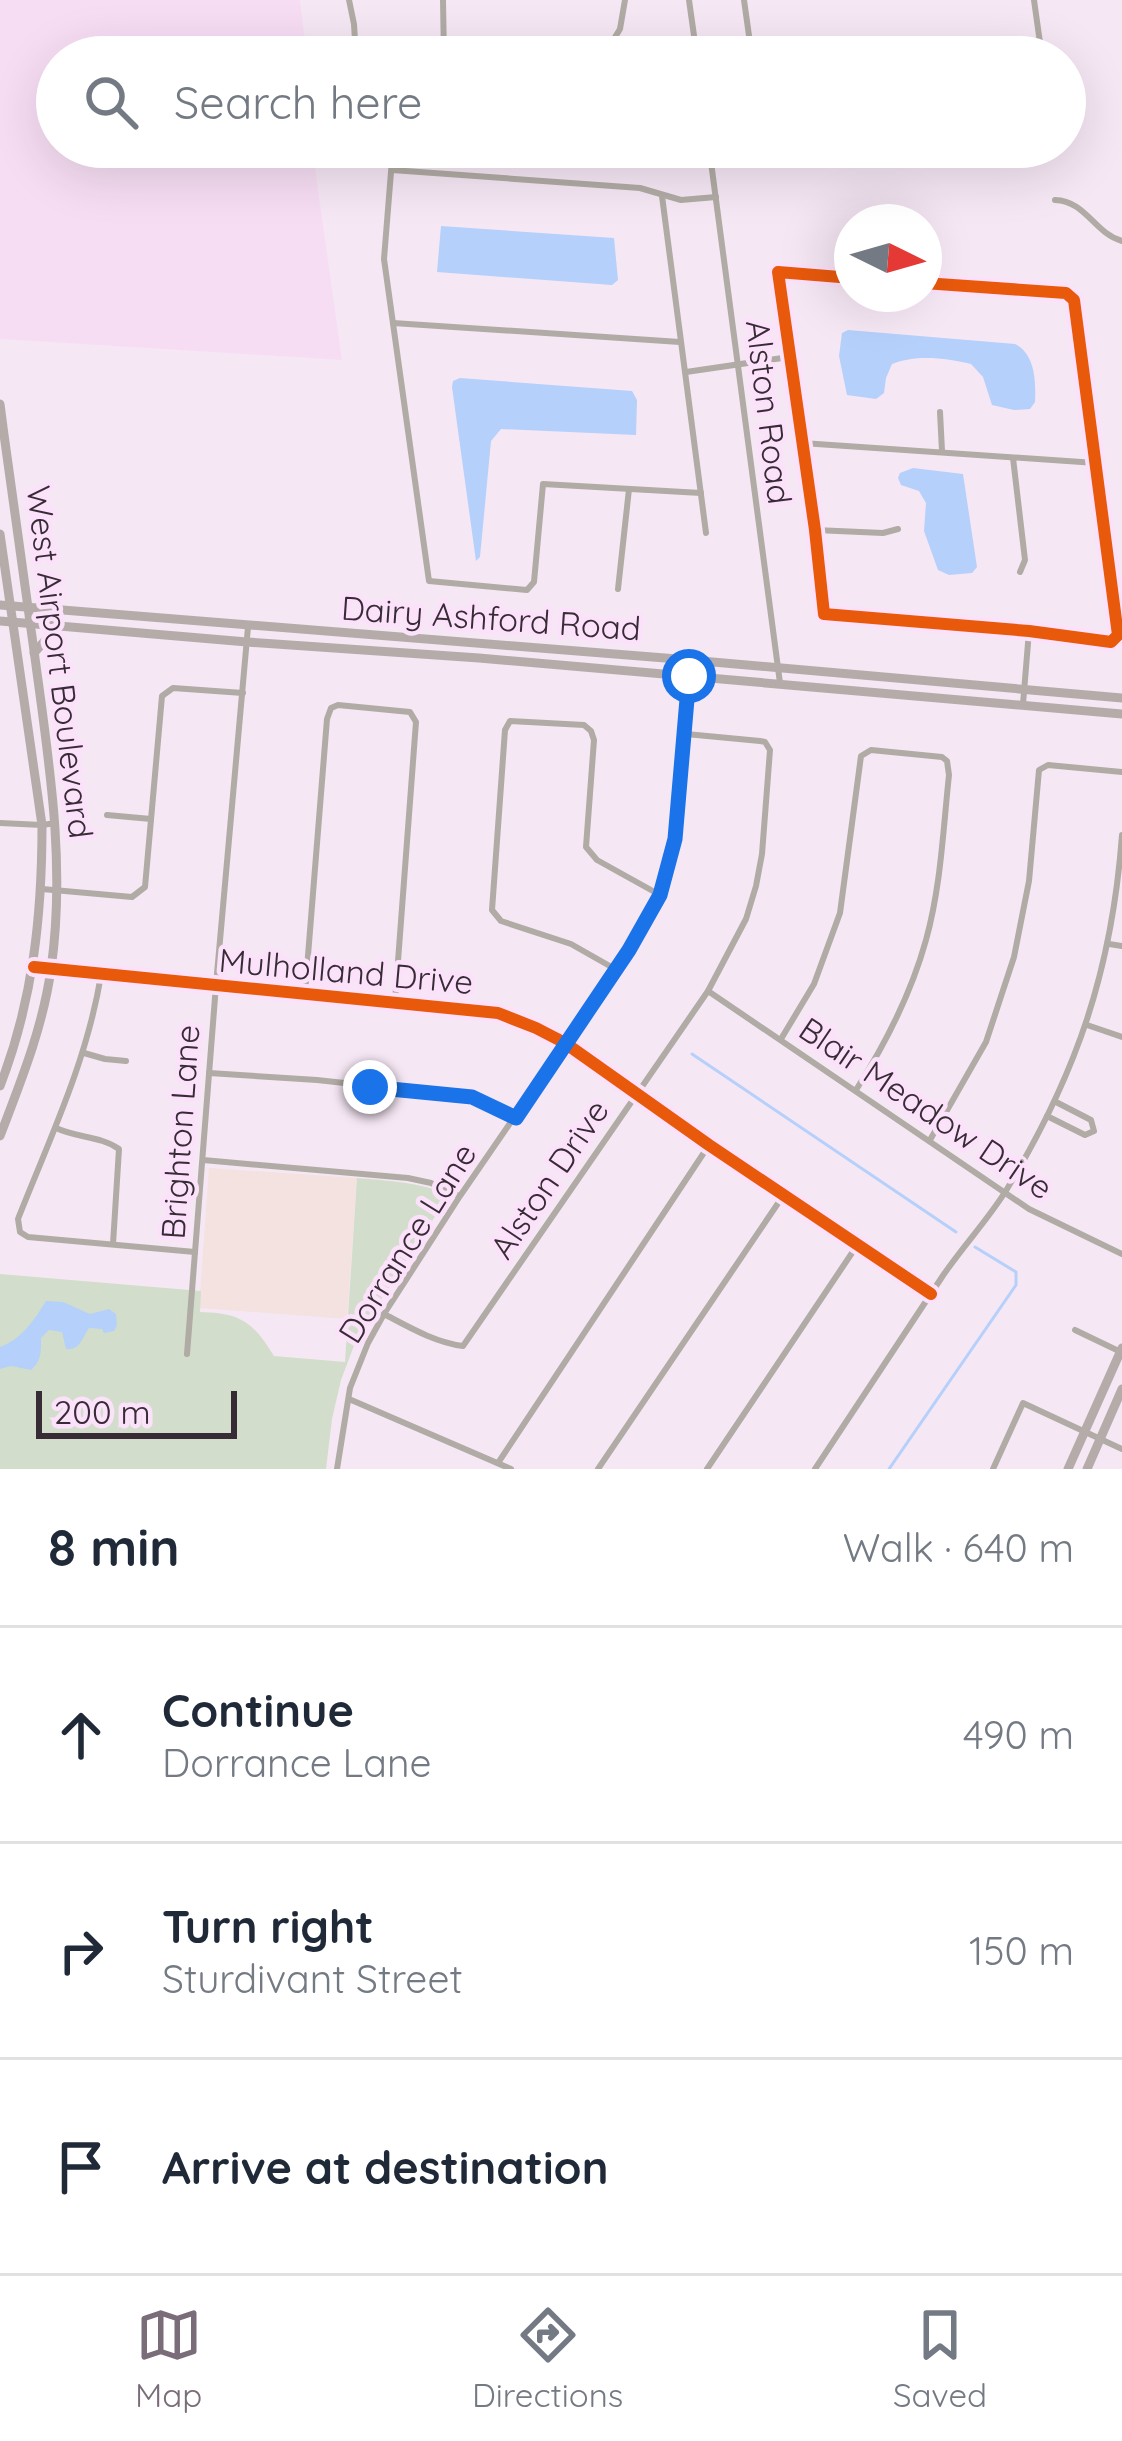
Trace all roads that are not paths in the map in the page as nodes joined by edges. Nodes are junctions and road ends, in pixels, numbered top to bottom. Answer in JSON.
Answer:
{"nodes":[{"id":1,"x":349,"y":0,"type":"edge"},
{"id":2,"x":443,"y":0,"type":"edge"},
{"id":3,"x":625,"y":0,"type":"edge"},
{"id":4,"x":689,"y":0,"type":"edge"},
{"id":5,"x":744,"y":0,"type":"edge"},
{"id":6,"x":1034,"y":0,"type":"edge"},
{"id":7,"x":353,"y":36,"type":"edge"},
{"id":8,"x":444,"y":36,"type":"edge"},
{"id":9,"x":616,"y":36,"type":"edge"},
{"id":10,"x":694,"y":36,"type":"edge"},
{"id":11,"x":749,"y":36,"type":"edge"},
{"id":12,"x":1039,"y":36,"type":"edge"},
{"id":13,"x":712,"y":168,"type":"edge"},
{"id":14,"x":392,"y":170,"type":"joint"},
{"id":15,"x":662,"y":196,"type":"junction"},
{"id":16,"x":716,"y":197,"type":"junction"},
{"id":17,"x":1055,"y":200,"type":"dead end"},
{"id":18,"x":1122,"y":241,"type":"edge"},
{"id":19,"x":834,"y":277,"type":"edge"},
{"id":20,"x":942,"y":284,"type":"edge"},
{"id":21,"x":393,"y":322,"type":"junction"},
{"id":22,"x":680,"y":342,"type":"junction"},
{"id":23,"x":789,"y":357,"type":"junction"},
{"id":24,"x":739,"y":364,"type":"junction"},
{"id":25,"x":685,"y":373,"type":"junction"},
{"id":26,"x":0,"y":404,"type":"edge"},
{"id":27,"x":940,"y":412,"type":"dead end"},
{"id":28,"x":802,"y":442,"type":"junction"},
{"id":29,"x":942,"y":451,"type":"junction"},
{"id":30,"x":1013,"y":458,"type":"junction"},
{"id":31,"x":1096,"y":463,"type":"junction"},
{"id":32,"x":628,"y":489,"type":"junction"},
{"id":33,"x":701,"y":493,"type":"junction"},
{"id":34,"x":898,"y":529,"type":"dead end"},
{"id":35,"x":815,"y":530,"type":"junction"},
{"id":36,"x":706,"y":533,"type":"dead end"},
{"id":37,"x":0,"y":534,"type":"edge"},
{"id":38,"x":1020,"y":572,"type":"dead end"},
{"id":39,"x":4,"y":589,"type":"edge"},
{"id":40,"x":618,"y":589,"type":"dead end"},
{"id":41,"x":5,"y":606,"type":"edge"},
{"id":42,"x":28,"y":608,"type":"junction"},
{"id":43,"x":0,"y":621,"type":"edge"},
{"id":44,"x":13,"y":622,"type":"junction"},
{"id":45,"x":30,"y":624,"type":"junction"},
{"id":46,"x":57,"y":626,"type":"junction"},
{"id":47,"x":248,"y":627,"type":"junction"},
{"id":48,"x":1030,"y":631,"type":"junction"},
{"id":49,"x":247,"y":642,"type":"junction"},
{"id":50,"x":481,"y":643,"type":"junction"},
{"id":51,"x":34,"y":653,"type":"junction"},
{"id":52,"x":479,"y":658,"type":"junction"},
{"id":53,"x":690,"y":660,"type":"junction"},
{"id":54,"x":778,"y":668,"type":"junction"},
{"id":55,"x":689,"y":676,"type":"junction"},
{"id":56,"x":780,"y":683,"type":"junction"},
{"id":57,"x":1025,"y":688,"type":"junction"},
{"id":58,"x":243,"y":693,"type":"junction"},
{"id":59,"x":1122,"y":698,"type":"edge"},
{"id":60,"x":1024,"y":704,"type":"junction"},
{"id":61,"x":1122,"y":713,"type":"edge"},
{"id":62,"x":685,"y":734,"type":"junction"},
{"id":63,"x":1122,"y":772,"type":"edge"},
{"id":64,"x":107,"y":815,"type":"dead end"},
{"id":65,"x":151,"y":819,"type":"junction"},
{"id":66,"x":56,"y":823,"type":"junction"},
{"id":67,"x":0,"y":824,"type":"edge"},
{"id":68,"x":42,"y":826,"type":"junction"},
{"id":69,"x":1122,"y":835,"type":"edge"},
{"id":70,"x":1121,"y":860,"type":"edge"},
{"id":71,"x":42,"y":889,"type":"junction"},
{"id":72,"x":58,"y":891,"type":"junction"},
{"id":73,"x":660,"y":895,"type":"junction"},
{"id":74,"x":1109,"y":944,"type":"junction"},
{"id":75,"x":1122,"y":946,"type":"edge"},
{"id":76,"x":34,"y":967,"type":"junction"},
{"id":77,"x":51,"y":969,"type":"junction"},
{"id":78,"x":615,"y":969,"type":"junction"},
{"id":79,"x":101,"y":975,"type":"junction"},
{"id":80,"x":216,"y":986,"type":"junction"},
{"id":81,"x":709,"y":991,"type":"junction"},
{"id":82,"x":305,"y":993,"type":"junction"},
{"id":83,"x":395,"y":1001,"type":"junction"},
{"id":84,"x":1087,"y":1025,"type":"junction"},
{"id":85,"x":1122,"y":1037,"type":"edge"},
{"id":86,"x":782,"y":1039,"type":"junction"},
{"id":87,"x":565,"y":1043,"type":"junction"},
{"id":88,"x":84,"y":1053,"type":"junction"},
{"id":89,"x":126,"y":1060,"type":"dead end"},
{"id":90,"x":9,"y":1062,"type":"junction"},
{"id":91,"x":26,"y":1068,"type":"junction"},
{"id":92,"x":209,"y":1073,"type":"junction"},
{"id":93,"x":0,"y":1086,"type":"edge"},
{"id":94,"x":856,"y":1090,"type":"junction"},
{"id":95,"x":636,"y":1095,"type":"junction"},
{"id":96,"x":1055,"y":1102,"type":"junction"},
{"id":97,"x":1047,"y":1116,"type":"junction"},
{"id":98,"x":516,"y":1118,"type":"junction"},
{"id":99,"x":56,"y":1128,"type":"junction"},
{"id":100,"x":0,"y":1136,"type":"edge"},
{"id":101,"x":930,"y":1140,"type":"junction"},
{"id":102,"x":709,"y":1145,"type":"junction"},
{"id":103,"x":203,"y":1160,"type":"junction"},
{"id":104,"x":1004,"y":1192,"type":"junction"},
{"id":105,"x":785,"y":1193,"type":"junction"},
{"id":106,"x":460,"y":1196,"type":"junction"},
{"id":107,"x":113,"y":1244,"type":"junction"},
{"id":108,"x":858,"y":1244,"type":"junction"},
{"id":109,"x":195,"y":1252,"type":"junction"},
{"id":110,"x":1122,"y":1254,"type":"edge"},
{"id":111,"x":931,"y":1294,"type":"junction"},
{"id":112,"x":383,"y":1314,"type":"junction"},
{"id":113,"x":1075,"y":1330,"type":"dead end"},
{"id":114,"x":1122,"y":1351,"type":"edge"},
{"id":115,"x":187,"y":1354,"type":"dead end"},
{"id":116,"x":1122,"y":1390,"type":"edge"},
{"id":117,"x":349,"y":1399,"type":"junction"},
{"id":118,"x":1085,"y":1432,"type":"junction"},
{"id":119,"x":1100,"y":1439,"type":"junction"},
{"id":120,"x":1122,"y":1449,"type":"edge"},
{"id":121,"x":498,"y":1463,"type":"junction"},
{"id":122,"x":337,"y":1469,"type":"edge"},
{"id":123,"x":511,"y":1469,"type":"edge"},
{"id":124,"x":598,"y":1469,"type":"edge"},
{"id":125,"x":707,"y":1469,"type":"edge"},
{"id":126,"x":815,"y":1469,"type":"edge"},
{"id":127,"x":993,"y":1469,"type":"edge"},
{"id":128,"x":1068,"y":1469,"type":"edge"},
{"id":129,"x":1087,"y":1469,"type":"edge"}],
"edges":[{"from":1,"to":7,"type":"street"},
{"from":2,"to":8,"type":"street"},
{"from":3,"to":9,"type":"street"},
{"from":4,"to":10,"type":"street"},
{"from":5,"to":11,"type":"street"},
{"from":6,"to":12,"type":"street"},
{"from":13,"to":16,"type":"street","name":"Alston Road"},
{"from":14,"to":15,"type":"street"},
{"from":14,"to":21,"type":"street"},
{"from":15,"to":16,"type":"street"},
{"from":15,"to":22,"type":"street"},
{"from":16,"to":24,"type":"street","name":"Alston Road"},
{"from":17,"to":18,"type":"street"},
{"from":19,"to":23,"type":"street"},
{"from":20,"to":31,"type":"street"},
{"from":21,"to":22,"type":"street"},
{"from":21,"to":32,"type":"street"},
{"from":22,"to":25,"type":"street"},
{"from":23,"to":24,"type":"street"},
{"from":23,"to":28,"type":"street"},
{"from":24,"to":25,"type":"street"},
{"from":24,"to":54,"type":"street","name":"Alston Road"},
{"from":25,"to":33,"type":"street"},
{"from":26,"to":42,"type":"main road","name":"West Airport Boulevard"},
{"from":27,"to":29,"type":"street"},
{"from":28,"to":29,"type":"street"},
{"from":28,"to":35,"type":"street"},
{"from":29,"to":30,"type":"street"},
{"from":30,"to":31,"type":"street"},
{"from":30,"to":38,"type":"street"},
{"from":31,"to":48,"type":"street"},
{"from":32,"to":33,"type":"street"},
{"from":32,"to":40,"type":"street"},
{"from":33,"to":36,"type":"street"},
{"from":34,"to":35,"type":"street"},
{"from":35,"to":48,"type":"street"},
{"from":37,"to":39,"type":"main road","name":"West Airport Boulevard"},
{"from":39,"to":41,"type":"main road","name":"West Airport Boulevard"},
{"from":41,"to":42,"type":"main road","name":"Dairy Ashford Road"},
{"from":41,"to":44,"type":"main road","name":"West Airport Boulevard"},
{"from":42,"to":45,"type":"main road","name":"West Airport Boulevard"},
{"from":42,"to":47,"type":"main road","name":"Dairy Ashford Road"},
{"from":43,"to":44,"type":"main road","name":"Dairy Ashford Road"},
{"from":44,"to":45,"type":"main road","name":"Dairy Ashford Road"},
{"from":44,"to":68,"type":"main road","name":"West Airport Boulevard"},
{"from":45,"to":46,"type":"main road","name":"Dairy Ashford Road"},
{"from":45,"to":51,"type":"main road","name":"West Airport Boulevard"},
{"from":46,"to":49,"type":"main road","name":"Dairy Ashford Road"},
{"from":46,"to":51,"type":"main road"},
{"from":47,"to":49,"type":"street","name":"Brighton Lane"},
{"from":47,"to":50,"type":"main road","name":"Dairy Ashford Road"},
{"from":48,"to":57,"type":"street"},
{"from":49,"to":52,"type":"main road","name":"Dairy Ashford Road"},
{"from":49,"to":58,"type":"street","name":"Brighton Lane"},
{"from":50,"to":52,"type":"main road"},
{"from":50,"to":53,"type":"main road","name":"Dairy Ashford Road"},
{"from":51,"to":66,"type":"main road","name":"West Airport Boulevard"},
{"from":52,"to":55,"type":"main road","name":"Dairy Ashford Road"},
{"from":53,"to":54,"type":"main road","name":"Dairy Ashford Road"},
{"from":53,"to":55,"type":"street","name":"Dorrance Lane"},
{"from":54,"to":56,"type":"street","name":"Alston Road"},
{"from":54,"to":57,"type":"main road","name":"Dairy Ashford Road"},
{"from":55,"to":56,"type":"main road","name":"Dairy Ashford Road"},
{"from":55,"to":62,"type":"street","name":"Dorrance Lane"},
{"from":56,"to":60,"type":"main road","name":"Dairy Ashford Road"},
{"from":57,"to":59,"type":"main road","name":"Dairy Ashford Road"},
{"from":57,"to":60,"type":"street"},
{"from":58,"to":65,"type":"street"},
{"from":58,"to":80,"type":"street","name":"Brighton Lane"},
{"from":60,"to":61,"type":"main road","name":"Dairy Ashford Road"},
{"from":62,"to":73,"type":"street","name":"Dorrance Lane"},
{"from":62,"to":81,"type":"street","name":"Alston Drive"},
{"from":63,"to":101,"type":"street"},
{"from":64,"to":65,"type":"street"},
{"from":65,"to":72,"type":"street"},
{"from":66,"to":68,"type":"street"},
{"from":66,"to":72,"type":"main road","name":"West Airport Boulevard"},
{"from":67,"to":68,"type":"street"},
{"from":68,"to":71,"type":"main road","name":"West Airport Boulevard"},
{"from":69,"to":70,"type":"street"},
{"from":70,"to":74,"type":"street"},
{"from":71,"to":72,"type":"street"},
{"from":71,"to":76,"type":"main road","name":"West Airport Boulevard"},
{"from":72,"to":77,"type":"main road","name":"West Airport Boulevard"},
{"from":73,"to":78,"type":"street","name":"Dorrance Lane"},
{"from":73,"to":78,"type":"street"},
{"from":74,"to":75,"type":"street"},
{"from":74,"to":84,"type":"street"},
{"from":76,"to":77,"type":"street","name":"Mulholland Drive"},
{"from":76,"to":90,"type":"main road","name":"West Airport Boulevard"},
{"from":77,"to":79,"type":"street","name":"Mulholland Drive"},
{"from":77,"to":91,"type":"main road","name":"West Airport Boulevard"},
{"from":78,"to":87,"type":"street","name":"Dorrance Lane"},
{"from":79,"to":80,"type":"street","name":"Mulholland Drive"},
{"from":79,"to":88,"type":"street"},
{"from":80,"to":82,"type":"street","name":"Mulholland Drive"},
{"from":80,"to":92,"type":"street","name":"Brighton Lane"},
{"from":81,"to":86,"type":"street","name":"Blair Meadow Drive"},
{"from":81,"to":95,"type":"street","name":"Alston Drive"},
{"from":82,"to":83,"type":"street","name":"Mulholland Drive"},
{"from":82,"to":83,"type":"street"},
{"from":83,"to":87,"type":"street","name":"Mulholland Drive"},
{"from":84,"to":85,"type":"street"},
{"from":84,"to":96,"type":"street"},
{"from":86,"to":94,"type":"street","name":"Blair Meadow Drive"},
{"from":86,"to":94,"type":"street"},
{"from":87,"to":95,"type":"street","name":"Mulholland Drive"},
{"from":87,"to":98,"type":"street","name":"Dorrance Lane"},
{"from":88,"to":89,"type":"street"},
{"from":88,"to":99,"type":"street"},
{"from":90,"to":91,"type":"main road"},
{"from":90,"to":93,"type":"main road","name":"West Airport Boulevard"},
{"from":91,"to":100,"type":"main road","name":"West Airport Boulevard"},
{"from":92,"to":98,"type":"street"},
{"from":92,"to":103,"type":"street","name":"Brighton Lane"},
{"from":94,"to":101,"type":"street","name":"Blair Meadow Drive"},
{"from":95,"to":102,"type":"street","name":"Mulholland Drive"},
{"from":95,"to":112,"type":"street","name":"Alston Drive"},
{"from":96,"to":97,"type":"street"},
{"from":96,"to":97,"type":"street"},
{"from":97,"to":104,"type":"street"},
{"from":98,"to":106,"type":"street","name":"Dorrance Lane"},
{"from":99,"to":107,"type":"street"},
{"from":99,"to":107,"type":"street"},
{"from":101,"to":104,"type":"street","name":"Blair Meadow Drive"},
{"from":102,"to":105,"type":"street","name":"Mulholland Drive"},
{"from":102,"to":121,"type":"street"},
{"from":103,"to":106,"type":"street"},
{"from":103,"to":109,"type":"street","name":"Brighton Lane"},
{"from":104,"to":110,"type":"street","name":"Blair Meadow Drive"},
{"from":104,"to":111,"type":"street"},
{"from":105,"to":108,"type":"street","name":"Mulholland Drive"},
{"from":105,"to":124,"type":"street"},
{"from":106,"to":112,"type":"street","name":"Dorrance Lane"},
{"from":107,"to":109,"type":"street"},
{"from":108,"to":111,"type":"street","name":"Mulholland Drive"},
{"from":108,"to":125,"type":"street"},
{"from":109,"to":115,"type":"street","name":"Brighton Lane"},
{"from":111,"to":126,"type":"street"},
{"from":112,"to":117,"type":"street","name":"Dorrance Lane"},
{"from":113,"to":114,"type":"street"},
{"from":114,"to":118,"type":"main road"},
{"from":116,"to":119,"type":"main road"},
{"from":117,"to":121,"type":"street"},
{"from":117,"to":122,"type":"street","name":"Dorrance Lane"},
{"from":118,"to":119,"type":"street"},
{"from":118,"to":127,"type":"street"},
{"from":118,"to":128,"type":"main road"},
{"from":119,"to":120,"type":"street"},
{"from":119,"to":129,"type":"main road"},
{"from":121,"to":123,"type":"street"}]}
